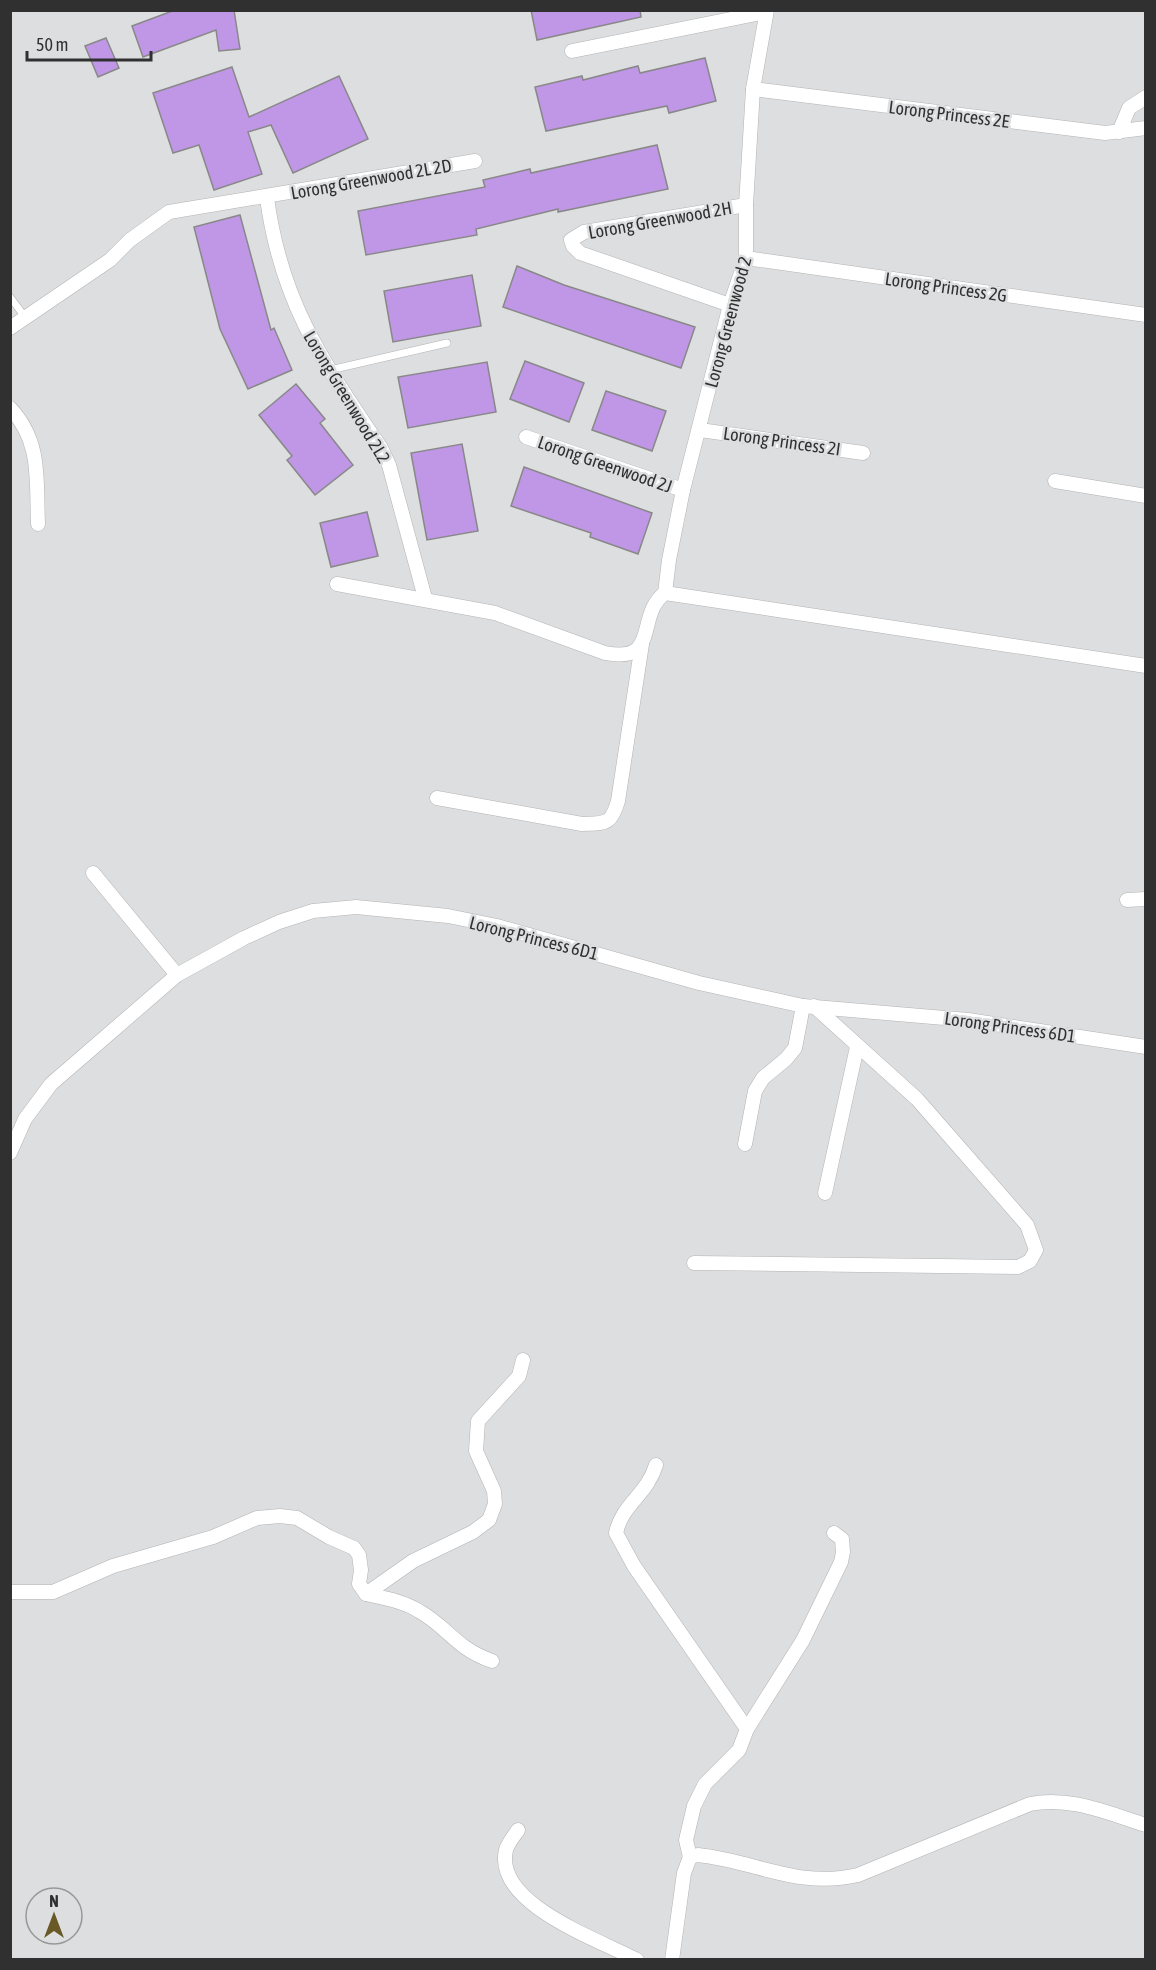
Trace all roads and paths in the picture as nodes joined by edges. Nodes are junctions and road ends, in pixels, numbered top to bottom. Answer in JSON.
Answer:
{"nodes":[{"id":1,"x":766,"y":11,"type":"edge"},
{"id":2,"x":572,"y":51,"type":"dead end"},
{"id":3,"x":753,"y":89,"type":"junction"},
{"id":4,"x":1146,"y":97,"type":"edge"},
{"id":5,"x":1146,"y":128,"type":"edge"},
{"id":6,"x":1119,"y":132,"type":"junction"},
{"id":7,"x":475,"y":161,"type":"dead end"},
{"id":8,"x":267,"y":198,"type":"junction"},
{"id":9,"x":746,"y":205,"type":"junction"},
{"id":10,"x":746,"y":258,"type":"junction"},
{"id":11,"x":10,"y":297,"type":"edge"},
{"id":12,"x":730,"y":305,"type":"junction"},
{"id":13,"x":1146,"y":315,"type":"edge"},
{"id":14,"x":25,"y":317,"type":"junction"},
{"id":15,"x":10,"y":328,"type":"edge"},
{"id":16,"x":447,"y":343,"type":"dead end"},
{"id":17,"x":328,"y":370,"type":"junction"},
{"id":18,"x":10,"y":408,"type":"edge"},
{"id":19,"x":700,"y":430,"type":"junction"},
{"id":20,"x":526,"y":437,"type":"dead end"},
{"id":21,"x":863,"y":453,"type":"dead end"},
{"id":22,"x":1055,"y":481,"type":"dead end"},
{"id":23,"x":683,"y":490,"type":"junction"},
{"id":24,"x":1146,"y":496,"type":"edge"},
{"id":25,"x":38,"y":524,"type":"dead end"},
{"id":26,"x":337,"y":584,"type":"dead end"},
{"id":27,"x":665,"y":593,"type":"junction"},
{"id":28,"x":425,"y":598,"type":"junction"},
{"id":29,"x":642,"y":644,"type":"junction"},
{"id":30,"x":1146,"y":666,"type":"edge"},
{"id":31,"x":437,"y":798,"type":"dead end"},
{"id":32,"x":93,"y":873,"type":"dead end"},
{"id":33,"x":1146,"y":899,"type":"edge"},
{"id":34,"x":1127,"y":900,"type":"dead end"},
{"id":35,"x":177,"y":975,"type":"junction"},
{"id":36,"x":808,"y":1006,"type":"junction"},
{"id":37,"x":857,"y":1047,"type":"junction"},
{"id":38,"x":1146,"y":1047,"type":"edge"},
{"id":39,"x":745,"y":1144,"type":"dead end"},
{"id":40,"x":10,"y":1153,"type":"edge"},
{"id":41,"x":825,"y":1193,"type":"dead end"},
{"id":42,"x":694,"y":1263,"type":"dead end"},
{"id":43,"x":523,"y":1360,"type":"dead end"},
{"id":44,"x":656,"y":1465,"type":"dead end"},
{"id":45,"x":834,"y":1533,"type":"dead end"},
{"id":46,"x":10,"y":1592,"type":"edge"},
{"id":47,"x":366,"y":1594,"type":"junction"},
{"id":48,"x":492,"y":1661,"type":"dead end"},
{"id":49,"x":747,"y":1729,"type":"junction"},
{"id":50,"x":1146,"y":1825,"type":"edge"},
{"id":51,"x":518,"y":1830,"type":"dead end"},
{"id":52,"x":690,"y":1857,"type":"junction"},
{"id":53,"x":637,"y":1959,"type":"edge"},
{"id":54,"x":672,"y":1959,"type":"edge"}],
"edges":[{"from":1,"to":2,"type":"street"},
{"from":1,"to":3,"type":"street","name":"Lorong Greenwood 2"},
{"from":3,"to":6,"type":"street","name":"Lorong Princess 2E"},
{"from":3,"to":9,"type":"street","name":"Lorong Greenwood 2"},
{"from":4,"to":6,"type":"street"},
{"from":5,"to":6,"type":"street","name":"Lorong Princess 2E"},
{"from":7,"to":8,"type":"street","name":"Lorong Greenwood 2L 2D"},
{"from":8,"to":14,"type":"street","name":"Lorong Greenwood 2L 2D"},
{"from":8,"to":17,"type":"street","name":"Lorong Greenwood 2L2"},
{"from":9,"to":10,"type":"street","name":"Lorong Greenwood 2"},
{"from":9,"to":12,"type":"street","name":"Lorong Greenwood 2H"},
{"from":10,"to":12,"type":"street","name":"Lorong Greenwood 2"},
{"from":10,"to":13,"type":"street","name":"Lorong Princess 2G"},
{"from":11,"to":14,"type":"lane"},
{"from":12,"to":19,"type":"street","name":"Lorong Greenwood 2"},
{"from":14,"to":15,"type":"street","name":"Lorong Greenwood 2L 2D"},
{"from":16,"to":17,"type":"lane"},
{"from":17,"to":28,"type":"street","name":"Lorong Greenwood 2L2"},
{"from":18,"to":25,"type":"street"},
{"from":19,"to":21,"type":"street","name":"Lorong Princess 2I"},
{"from":19,"to":23,"type":"street","name":"Lorong Greenwood 2"},
{"from":20,"to":23,"type":"street","name":"Lorong Greenwood 2J"},
{"from":22,"to":24,"type":"street"},
{"from":23,"to":27,"type":"street","name":"Lorong Greenwood 2"},
{"from":26,"to":28,"type":"street"},
{"from":27,"to":29,"type":"street"},
{"from":27,"to":30,"type":"street"},
{"from":28,"to":29,"type":"street"},
{"from":29,"to":31,"type":"street"},
{"from":32,"to":35,"type":"street"},
{"from":33,"to":34,"type":"street"},
{"from":35,"to":36,"type":"street","name":"Lorong Princess 6D1"},
{"from":35,"to":40,"type":"street","name":"Lorong Princess 6D1"},
{"from":36,"to":37,"type":"street"},
{"from":36,"to":38,"type":"street","name":"Lorong Princess 6D1"},
{"from":36,"to":39,"type":"street"},
{"from":37,"to":41,"type":"street"},
{"from":37,"to":42,"type":"street"},
{"from":43,"to":47,"type":"street"},
{"from":44,"to":49,"type":"street"},
{"from":45,"to":49,"type":"street"},
{"from":46,"to":47,"type":"street"},
{"from":47,"to":48,"type":"street"},
{"from":49,"to":52,"type":"street"},
{"from":50,"to":52,"type":"street"},
{"from":51,"to":53,"type":"street"},
{"from":52,"to":54,"type":"street"}]}
